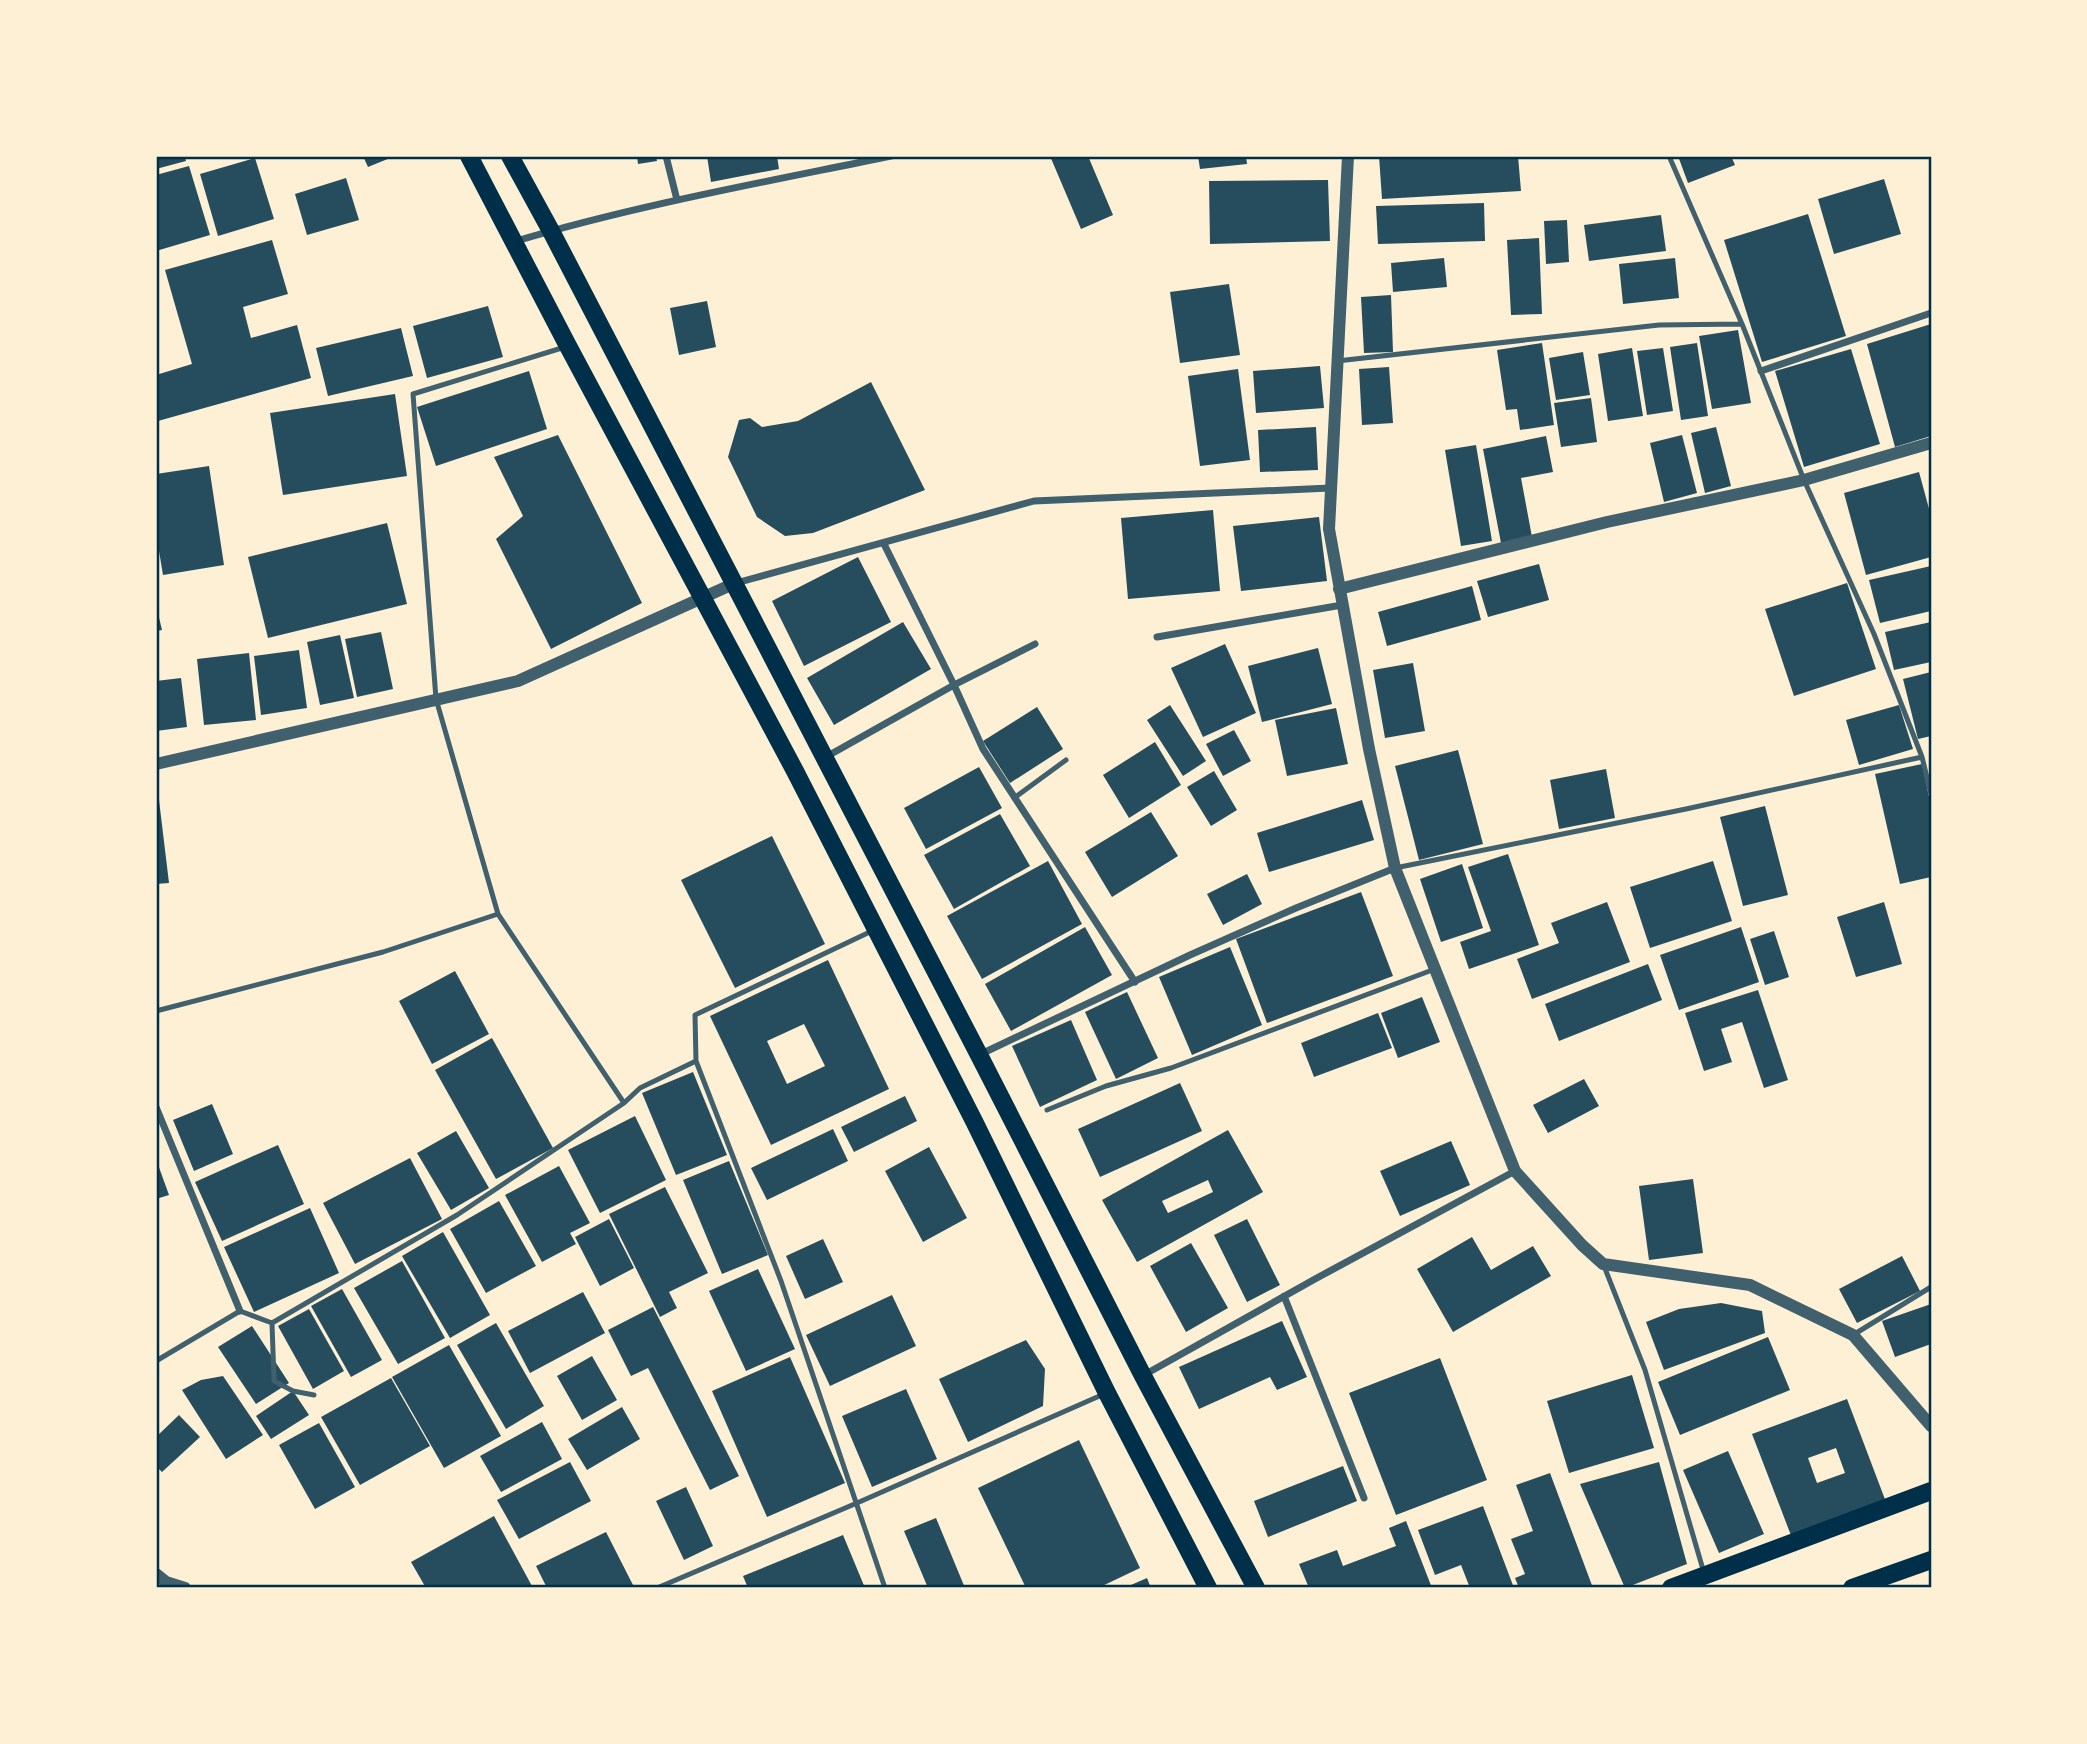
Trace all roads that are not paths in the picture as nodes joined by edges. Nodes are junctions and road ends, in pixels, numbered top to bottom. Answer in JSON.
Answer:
{"nodes":[{"id":1,"x":469,"y":156,"type":"edge"},
{"id":2,"x":510,"y":156,"type":"edge"},
{"id":3,"x":666,"y":156,"type":"edge"},
{"id":4,"x":891,"y":156,"type":"edge"},
{"id":5,"x":1348,"y":156,"type":"edge"},
{"id":6,"x":1669,"y":156,"type":"edge"},
{"id":7,"x":677,"y":200,"type":"junction"},
{"id":8,"x":551,"y":230,"type":"junction"},
{"id":9,"x":513,"y":242,"type":"junction"},
{"id":10,"x":1931,"y":313,"type":"edge"},
{"id":11,"x":1742,"y":324,"type":"junction"},
{"id":12,"x":568,"y":346,"type":"junction"},
{"id":13,"x":1337,"y":361,"type":"junction"},
{"id":14,"x":1761,"y":371,"type":"junction"},
{"id":15,"x":1931,"y":443,"type":"edge"},
{"id":16,"x":1804,"y":480,"type":"junction"},
{"id":17,"x":1330,"y":488,"type":"junction"},
{"id":18,"x":884,"y":544,"type":"junction"},
{"id":19,"x":733,"y":584,"type":"junction"},
{"id":20,"x":1339,"y":589,"type":"junction"},
{"id":21,"x":702,"y":597,"type":"junction"},
{"id":22,"x":1342,"y":605,"type":"junction"},
{"id":23,"x":1157,"y":637,"type":"dead end"},
{"id":24,"x":1035,"y":644,"type":"dead end"},
{"id":25,"x":954,"y":685,"type":"junction"},
{"id":26,"x":436,"y":699,"type":"junction"},
{"id":27,"x":1922,"y":757,"type":"junction"},
{"id":28,"x":824,"y":758,"type":"junction"},
{"id":29,"x":1066,"y":760,"type":"dead end"},
{"id":30,"x":156,"y":764,"type":"edge"},
{"id":31,"x":1931,"y":794,"type":"edge"},
{"id":32,"x":1014,"y":798,"type":"junction"},
{"id":33,"x":1395,"y":868,"type":"junction"},
{"id":34,"x":498,"y":914,"type":"junction"},
{"id":35,"x":877,"y":929,"type":"junction"},
{"id":36,"x":1435,"y":969,"type":"junction"},
{"id":37,"x":1135,"y":982,"type":"junction"},
{"id":38,"x":156,"y":1011,"type":"edge"},
{"id":39,"x":979,"y":1055,"type":"junction"},
{"id":40,"x":696,"y":1060,"type":"junction"},
{"id":41,"x":624,"y":1103,"type":"junction"},
{"id":42,"x":156,"y":1107,"type":"edge"},
{"id":43,"x":1047,"y":1110,"type":"dead end"},
{"id":44,"x":1515,"y":1171,"type":"junction"},
{"id":45,"x":1603,"y":1264,"type":"junction"},
{"id":46,"x":1931,"y":1287,"type":"edge"},
{"id":47,"x":1284,"y":1296,"type":"junction"},
{"id":48,"x":240,"y":1311,"type":"junction"},
{"id":49,"x":272,"y":1323,"type":"junction"},
{"id":50,"x":1853,"y":1335,"type":"junction"},
{"id":51,"x":156,"y":1361,"type":"edge"},
{"id":52,"x":1143,"y":1376,"type":"junction"},
{"id":53,"x":1107,"y":1393,"type":"junction"},
{"id":54,"x":314,"y":1395,"type":"dead end"},
{"id":55,"x":1931,"y":1426,"type":"edge"},
{"id":56,"x":1931,"y":1491,"type":"edge"},
{"id":57,"x":1364,"y":1498,"type":"dead end"},
{"id":58,"x":858,"y":1503,"type":"junction"},
{"id":59,"x":1931,"y":1560,"type":"edge"},
{"id":60,"x":156,"y":1574,"type":"edge"},
{"id":61,"x":1705,"y":1576,"type":"junction"},
{"id":62,"x":185,"y":1588,"type":"edge"},
{"id":63,"x":657,"y":1588,"type":"edge"},
{"id":64,"x":885,"y":1588,"type":"edge"},
{"id":65,"x":1208,"y":1588,"type":"edge"},
{"id":66,"x":1256,"y":1588,"type":"edge"},
{"id":67,"x":1671,"y":1588,"type":"edge"},
{"id":68,"x":1852,"y":1588,"type":"edge"}],
"edges":[{"from":1,"to":9,"type":"main road"},
{"from":2,"to":8,"type":"main road"},
{"from":3,"to":7,"type":"street"},
{"from":4,"to":7,"type":"street"},
{"from":5,"to":13,"type":"street"},
{"from":6,"to":11,"type":"lane"},
{"from":7,"to":8,"type":"street"},
{"from":8,"to":9,"type":"street"},
{"from":8,"to":19,"type":"main road"},
{"from":9,"to":12,"type":"main road"},
{"from":10,"to":14,"type":"street"},
{"from":11,"to":13,"type":"lane"},
{"from":11,"to":14,"type":"lane"},
{"from":12,"to":21,"type":"main road"},
{"from":12,"to":26,"type":"lane"},
{"from":13,"to":17,"type":"street"},
{"from":14,"to":16,"type":"lane"},
{"from":15,"to":16,"type":"street"},
{"from":16,"to":20,"type":"street"},
{"from":16,"to":27,"type":"lane"},
{"from":17,"to":18,"type":"street"},
{"from":17,"to":20,"type":"street"},
{"from":18,"to":19,"type":"street"},
{"from":18,"to":25,"type":"street"},
{"from":19,"to":21,"type":"street"},
{"from":19,"to":28,"type":"main road"},
{"from":20,"to":22,"type":"street"},
{"from":21,"to":26,"type":"street"},
{"from":21,"to":35,"type":"main road"},
{"from":22,"to":23,"type":"street"},
{"from":22,"to":33,"type":"street"},
{"from":24,"to":25,"type":"street"},
{"from":25,"to":28,"type":"street"},
{"from":25,"to":32,"type":"street"},
{"from":26,"to":30,"type":"street"},
{"from":26,"to":34,"type":"lane"},
{"from":27,"to":31,"type":"lane"},
{"from":27,"to":33,"type":"lane"},
{"from":28,"to":39,"type":"main road"},
{"from":29,"to":32,"type":"lane"},
{"from":32,"to":37,"type":"street"},
{"from":33,"to":36,"type":"street"},
{"from":33,"to":37,"type":"street"},
{"from":34,"to":38,"type":"lane"},
{"from":34,"to":41,"type":"lane"},
{"from":35,"to":40,"type":"lane"},
{"from":35,"to":53,"type":"main road"},
{"from":36,"to":43,"type":"lane"},
{"from":36,"to":44,"type":"street"},
{"from":37,"to":39,"type":"street"},
{"from":39,"to":52,"type":"main road"},
{"from":40,"to":41,"type":"lane"},
{"from":40,"to":58,"type":"lane"},
{"from":41,"to":49,"type":"lane"},
{"from":42,"to":48,"type":"street"},
{"from":44,"to":45,"type":"street"},
{"from":44,"to":47,"type":"street"},
{"from":45,"to":50,"type":"street"},
{"from":45,"to":61,"type":"lane"},
{"from":46,"to":50,"type":"lane"},
{"from":47,"to":52,"type":"street"},
{"from":47,"to":57,"type":"street"},
{"from":48,"to":49,"type":"lane"},
{"from":48,"to":51,"type":"lane"},
{"from":49,"to":54,"type":"lane"},
{"from":50,"to":55,"type":"street"},
{"from":52,"to":66,"type":"main road"},
{"from":53,"to":58,"type":"lane"},
{"from":53,"to":65,"type":"main road"},
{"from":56,"to":61,"type":"main road"},
{"from":58,"to":63,"type":"lane"},
{"from":58,"to":64,"type":"lane"},
{"from":59,"to":68,"type":"main road"},
{"from":60,"to":62,"type":"street"},
{"from":61,"to":67,"type":"main road"}]}
